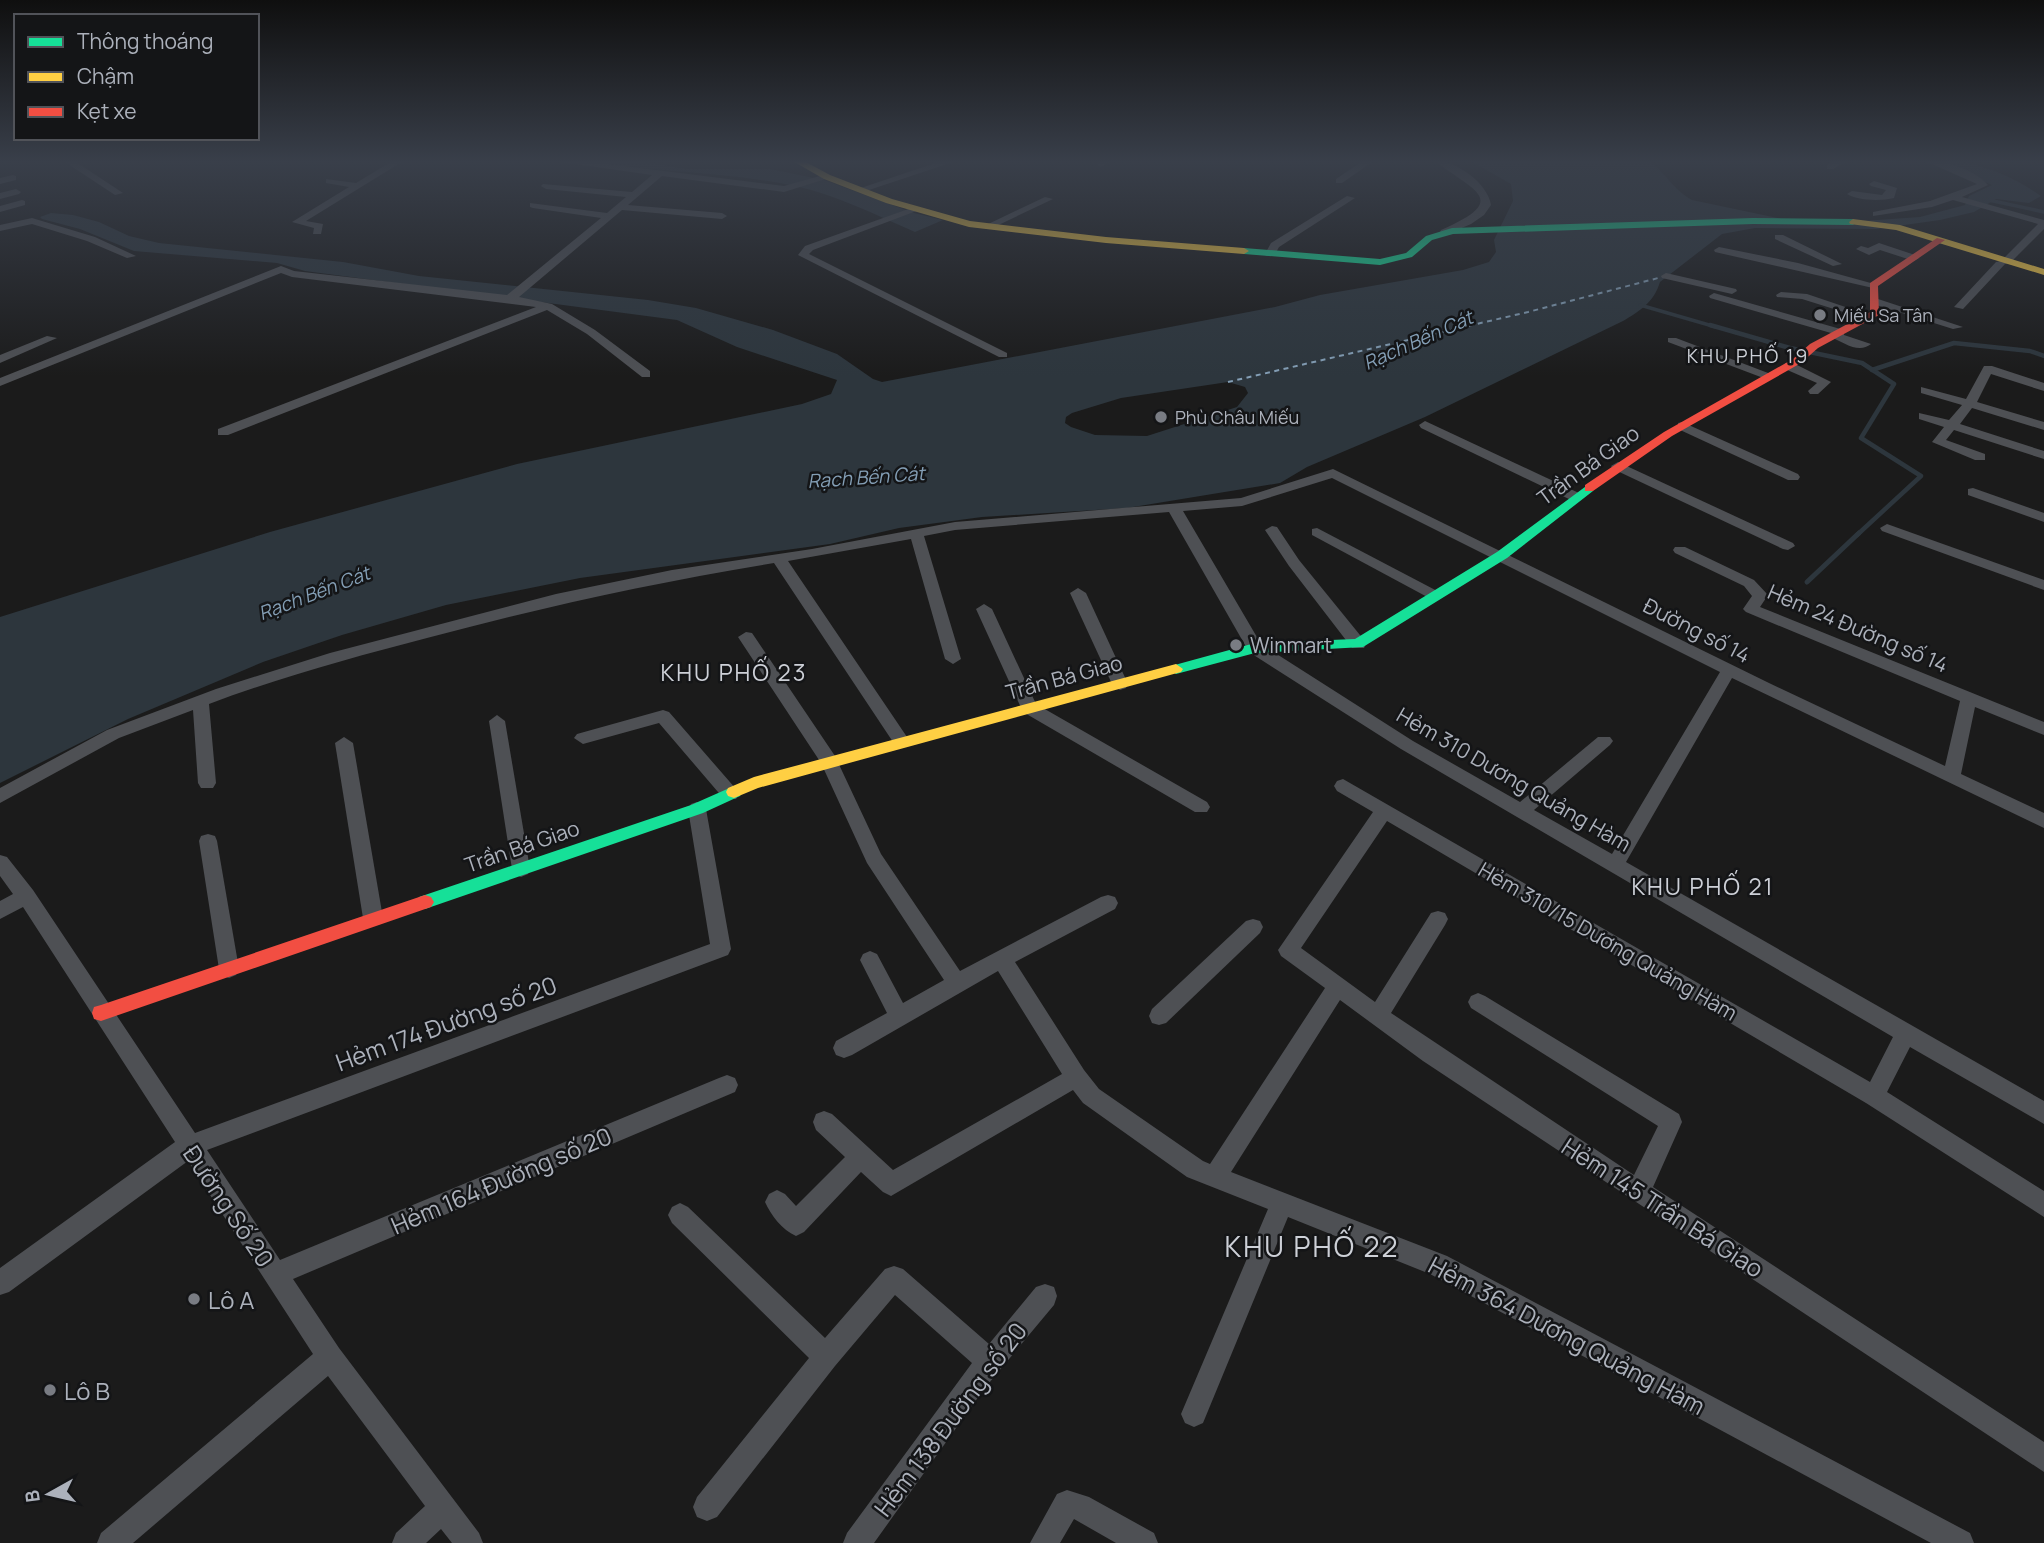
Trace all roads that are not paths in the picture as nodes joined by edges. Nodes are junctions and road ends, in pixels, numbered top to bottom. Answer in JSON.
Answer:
{"nodes":[{"id":1,"x":68,"y":232,"type":"edge"},
{"id":2,"x":589,"y":232,"type":"edge"},
{"id":3,"x":852,"y":232,"type":"edge"},
{"id":4,"x":1039,"y":232,"type":"edge"},
{"id":5,"x":1296,"y":232,"type":"edge"},
{"id":6,"x":1494,"y":232,"type":"edge"},
{"id":7,"x":1907,"y":232,"type":"edge"},
{"id":8,"x":2036,"y":232,"type":"edge"},
{"id":9,"x":1451,"y":233,"type":"joint"},
{"id":10,"x":1779,"y":237,"type":"dead end"},
{"id":11,"x":2028,"y":240,"type":"junction"},
{"id":12,"x":1937,"y":242,"type":"junction"},
{"id":13,"x":2044,"y":244,"type":"edge"},
{"id":14,"x":1861,"y":249,"type":"dead end"},
{"id":15,"x":1719,"y":250,"type":"dead end"},
{"id":16,"x":1270,"y":254,"type":"junction"},
{"id":17,"x":131,"y":256,"type":"dead end"},
{"id":18,"x":1914,"y":258,"type":"junction"},
{"id":19,"x":1825,"y":259,"type":"junction"},
{"id":20,"x":2003,"y":262,"type":"junction"},
{"id":21,"x":1837,"y":264,"type":"dead end"},
{"id":22,"x":1804,"y":267,"type":"junction"},
{"id":23,"x":2036,"y":273,"type":"edge"},
{"id":24,"x":1666,"y":276,"type":"dead end"},
{"id":25,"x":1786,"y":283,"type":"dead end"},
{"id":26,"x":1714,"y":296,"type":"dead end"},
{"id":27,"x":510,"y":298,"type":"junction"},
{"id":28,"x":1873,"y":302,"type":"junction"},
{"id":29,"x":548,"y":306,"type":"junction"},
{"id":30,"x":1959,"y":307,"type":"dead end"},
{"id":31,"x":1957,"y":327,"type":"dead end"},
{"id":32,"x":1837,"y":334,"type":"junction"},
{"id":33,"x":51,"y":338,"type":"dead end"},
{"id":34,"x":1672,"y":340,"type":"dead end"},
{"id":35,"x":1865,"y":344,"type":"dead end"},
{"id":36,"x":1003,"y":355,"type":"dead end"},
{"id":37,"x":0,"y":359,"type":"edge"},
{"id":38,"x":1793,"y":364,"type":"junction"},
{"id":39,"x":646,"y":374,"type":"dead end"},
{"id":40,"x":1770,"y":376,"type":"junction"},
{"id":41,"x":0,"y":382,"type":"edge"},
{"id":42,"x":2044,"y":387,"type":"edge"},
{"id":43,"x":1924,"y":390,"type":"dead end"},
{"id":44,"x":1814,"y":391,"type":"dead end"},
{"id":45,"x":1970,"y":403,"type":"junction"},
{"id":46,"x":1923,"y":415,"type":"dead end"},
{"id":47,"x":1425,"y":425,"type":"dead end"},
{"id":48,"x":1952,"y":425,"type":"junction"},
{"id":49,"x":1682,"y":426,"type":"junction"},
{"id":50,"x":2044,"y":426,"type":"edge"},
{"id":51,"x":223,"y":432,"type":"dead end"},
{"id":52,"x":2044,"y":455,"type":"edge"},
{"id":53,"x":1980,"y":457,"type":"dead end"},
{"id":54,"x":1618,"y":467,"type":"junction"},
{"id":55,"x":1793,"y":477,"type":"dead end"},
{"id":56,"x":1973,"y":492,"type":"dead end"},
{"id":57,"x":1576,"y":497,"type":"junction"},
{"id":58,"x":1174,"y":508,"type":"junction"},
{"id":59,"x":2044,"y":518,"type":"edge"},
{"id":60,"x":1887,"y":528,"type":"dead end"},
{"id":61,"x":1272,"y":530,"type":"dead end"},
{"id":62,"x":1317,"y":532,"type":"dead end"},
{"id":63,"x":916,"y":533,"type":"junction"},
{"id":64,"x":1788,"y":546,"type":"dead end"},
{"id":65,"x":1680,"y":550,"type":"dead end"},
{"id":66,"x":1502,"y":555,"type":"junction"},
{"id":67,"x":778,"y":558,"type":"junction"},
{"id":68,"x":2044,"y":585,"type":"edge"},
{"id":69,"x":1078,"y":593,"type":"dead end"},
{"id":70,"x":1436,"y":596,"type":"junction"},
{"id":71,"x":984,"y":609,"type":"dead end"},
{"id":72,"x":746,"y":637,"type":"dead end"},
{"id":73,"x":1358,"y":644,"type":"junction"},
{"id":74,"x":1255,"y":648,"type":"junction"},
{"id":75,"x":953,"y":659,"type":"dead end"},
{"id":76,"x":1729,"y":670,"type":"junction"},
{"id":77,"x":1120,"y":684,"type":"junction"},
{"id":78,"x":1969,"y":699,"type":"junction"},
{"id":79,"x":201,"y":701,"type":"junction"},
{"id":80,"x":1029,"y":708,"type":"junction"},
{"id":81,"x":497,"y":721,"type":"dead end"},
{"id":82,"x":2044,"y":729,"type":"edge"},
{"id":83,"x":583,"y":738,"type":"dead end"},
{"id":84,"x":901,"y":741,"type":"junction"},
{"id":85,"x":1604,"y":741,"type":"dead end"},
{"id":86,"x":345,"y":743,"type":"dead end"},
{"id":87,"x":829,"y":761,"type":"junction"},
{"id":88,"x":1951,"y":778,"type":"junction"},
{"id":89,"x":207,"y":783,"type":"dead end"},
{"id":90,"x":1343,"y":786,"type":"dead end"},
{"id":91,"x":730,"y":794,"type":"junction"},
{"id":92,"x":0,"y":796,"type":"edge"},
{"id":93,"x":1201,"y":807,"type":"dead end"},
{"id":94,"x":697,"y":809,"type":"junction"},
{"id":95,"x":1385,"y":810,"type":"junction"},
{"id":96,"x":1521,"y":811,"type":"junction"},
{"id":97,"x":2044,"y":821,"type":"edge"},
{"id":98,"x":208,"y":841,"type":"dead end"},
{"id":99,"x":0,"y":862,"type":"edge"},
{"id":100,"x":1615,"y":865,"type":"junction"},
{"id":101,"x":521,"y":869,"type":"junction"},
{"id":102,"x":26,"y":897,"type":"junction"},
{"id":103,"x":1108,"y":903,"type":"dead end"},
{"id":104,"x":0,"y":911,"type":"edge"},
{"id":105,"x":373,"y":918,"type":"junction"},
{"id":106,"x":1438,"y":919,"type":"dead end"},
{"id":107,"x":1253,"y":927,"type":"dead end"},
{"id":108,"x":870,"y":960,"type":"dead end"},
{"id":109,"x":1002,"y":960,"type":"junction"},
{"id":110,"x":229,"y":969,"type":"junction"},
{"id":111,"x":957,"y":983,"type":"junction"},
{"id":112,"x":1338,"y":986,"type":"junction"},
{"id":113,"x":1478,"y":1002,"type":"dead end"},
{"id":114,"x":100,"y":1013,"type":"junction"},
{"id":115,"x":900,"y":1016,"type":"junction"},
{"id":116,"x":1159,"y":1016,"type":"dead end"},
{"id":117,"x":1378,"y":1016,"type":"junction"},
{"id":118,"x":1906,"y":1033,"type":"junction"},
{"id":119,"x":844,"y":1048,"type":"dead end"},
{"id":120,"x":1076,"y":1077,"type":"junction"},
{"id":121,"x":727,"y":1085,"type":"dead end"},
{"id":122,"x":1874,"y":1096,"type":"junction"},
{"id":123,"x":2044,"y":1113,"type":"edge"},
{"id":124,"x":824,"y":1122,"type":"dead end"},
{"id":125,"x":189,"y":1146,"type":"junction"},
{"id":126,"x":861,"y":1156,"type":"junction"},
{"id":127,"x":1215,"y":1177,"type":"junction"},
{"id":128,"x":1639,"y":1191,"type":"junction"},
{"id":129,"x":777,"y":1202,"type":"dead end"},
{"id":130,"x":1282,"y":1203,"type":"junction"},
{"id":131,"x":2044,"y":1205,"type":"edge"},
{"id":132,"x":680,"y":1215,"type":"dead end"},
{"id":133,"x":275,"y":1274,"type":"junction"},
{"id":134,"x":0,"y":1283,"type":"edge"},
{"id":135,"x":1045,"y":1296,"type":"dead end"},
{"id":136,"x":330,"y":1357,"type":"junction"},
{"id":137,"x":826,"y":1357,"type":"junction"},
{"id":138,"x":990,"y":1362,"type":"junction"},
{"id":139,"x":1194,"y":1414,"type":"dead end"},
{"id":140,"x":2044,"y":1458,"type":"edge"},
{"id":141,"x":706,"y":1507,"type":"dead end"},
{"id":142,"x":442,"y":1508,"type":"junction"},
{"id":143,"x":111,"y":1543,"type":"edge"},
{"id":144,"x":406,"y":1543,"type":"edge"},
{"id":145,"x":469,"y":1543,"type":"edge"},
{"id":146,"x":857,"y":1543,"type":"edge"},
{"id":147,"x":1044,"y":1543,"type":"edge"},
{"id":148,"x":1144,"y":1543,"type":"edge"},
{"id":149,"x":1960,"y":1543,"type":"edge"}],
"edges":[{"from":1,"to":17,"type":"street"},
{"from":2,"to":27,"type":"street"},
{"from":3,"to":36,"type":"street"},
{"from":4,"to":16,"type":"street"},
{"from":5,"to":16,"type":"street"},
{"from":6,"to":9,"type":"street"},
{"from":7,"to":12,"type":"street"},
{"from":8,"to":11,"type":"street"},
{"from":9,"to":16,"type":"street"},
{"from":10,"to":19,"type":"street"},
{"from":11,"to":13,"type":"street"},
{"from":11,"to":20,"type":"street"},
{"from":12,"to":18,"type":"street","name":"Trần Bá Giao"},
{"from":12,"to":20,"type":"street"},
{"from":14,"to":18,"type":"street"},
{"from":15,"to":22,"type":"street"},
{"from":18,"to":28,"type":"street","name":"Trần Bá Giao"},
{"from":19,"to":21,"type":"street"},
{"from":19,"to":22,"type":"street"},
{"from":20,"to":23,"type":"street"},
{"from":20,"to":30,"type":"street"},
{"from":22,"to":28,"type":"street"},
{"from":24,"to":28,"type":"street"},
{"from":25,"to":28,"type":"street"},
{"from":26,"to":32,"type":"street"},
{"from":27,"to":29,"type":"street"},
{"from":27,"to":41,"type":"street"},
{"from":28,"to":31,"type":"street"},
{"from":28,"to":32,"type":"street","name":"Trần Bá Giao"},
{"from":29,"to":39,"type":"street"},
{"from":29,"to":51,"type":"street"},
{"from":32,"to":35,"type":"street"},
{"from":32,"to":38,"type":"street","name":"Trần Bá Giao"},
{"from":33,"to":37,"type":"street"},
{"from":34,"to":40,"type":"street"},
{"from":38,"to":40,"type":"street","name":"Trần Bá Giao"},
{"from":38,"to":44,"type":"street"},
{"from":40,"to":49,"type":"street","name":"Trần Bá Giao"},
{"from":42,"to":45,"type":"street"},
{"from":43,"to":45,"type":"street"},
{"from":45,"to":48,"type":"street"},
{"from":45,"to":50,"type":"street"},
{"from":46,"to":48,"type":"street"},
{"from":47,"to":57,"type":"street"},
{"from":48,"to":52,"type":"street"},
{"from":48,"to":53,"type":"street"},
{"from":49,"to":54,"type":"street","name":"Trần Bá Giao"},
{"from":49,"to":55,"type":"street"},
{"from":54,"to":57,"type":"street","name":"Trần Bá Giao"},
{"from":54,"to":64,"type":"street"},
{"from":56,"to":59,"type":"street"},
{"from":57,"to":66,"type":"street","name":"Trần Bá Giao"},
{"from":58,"to":63,"type":"street"},
{"from":58,"to":66,"type":"street","name":"Đường số 14"},
{"from":58,"to":74,"type":"street"},
{"from":60,"to":68,"type":"street"},
{"from":61,"to":73,"type":"street"},
{"from":62,"to":70,"type":"street"},
{"from":63,"to":67,"type":"street"},
{"from":63,"to":75,"type":"street"},
{"from":65,"to":78,"type":"street","name":"Hẻm 24 Đường số 14"},
{"from":66,"to":70,"type":"street","name":"Trần Bá Giao"},
{"from":66,"to":76,"type":"street","name":"Đường số 14"},
{"from":67,"to":79,"type":"street"},
{"from":67,"to":84,"type":"street"},
{"from":69,"to":77,"type":"street"},
{"from":70,"to":73,"type":"street","name":"Trần Bá Giao"},
{"from":71,"to":80,"type":"street"},
{"from":72,"to":87,"type":"street"},
{"from":73,"to":74,"type":"street","name":"Trần Bá Giao"},
{"from":74,"to":77,"type":"street","name":"Trần Bá Giao"},
{"from":74,"to":96,"type":"street","name":"Hẻm 310 Dương Quảng Hàm"},
{"from":76,"to":88,"type":"street","name":"Đường số 14"},
{"from":76,"to":100,"type":"street"},
{"from":77,"to":80,"type":"street","name":"Trần Bá Giao"},
{"from":78,"to":82,"type":"street","name":"Hẻm 24 Đường số 14"},
{"from":78,"to":88,"type":"street"},
{"from":79,"to":89,"type":"street"},
{"from":79,"to":92,"type":"street"},
{"from":80,"to":84,"type":"street","name":"Trần Bá Giao"},
{"from":80,"to":93,"type":"street"},
{"from":81,"to":101,"type":"street"},
{"from":83,"to":91,"type":"street"},
{"from":84,"to":87,"type":"street","name":"Trần Bá Giao"},
{"from":85,"to":96,"type":"street"},
{"from":86,"to":105,"type":"street"},
{"from":87,"to":91,"type":"street","name":"Trần Bá Giao"},
{"from":87,"to":111,"type":"street"},
{"from":88,"to":97,"type":"street","name":"Đường số 14"},
{"from":90,"to":95,"type":"street","name":"Hẻm 310/15 Dương Quảng Hàm"},
{"from":91,"to":94,"type":"street","name":"Trần Bá Giao"},
{"from":94,"to":101,"type":"street","name":"Trần Bá Giao"},
{"from":94,"to":125,"type":"street","name":"Hẻm 174 Đường số 20"},
{"from":95,"to":112,"type":"street","name":"Hẻm 145 Trần Bá Giao"},
{"from":95,"to":122,"type":"street","name":"Hẻm 310/15 Dương Quảng Hàm"},
{"from":96,"to":100,"type":"street","name":"Hẻm 310 Dương Quảng Hàm"},
{"from":98,"to":110,"type":"street"},
{"from":99,"to":102,"type":"street","name":"Đường Số 20"},
{"from":100,"to":118,"type":"street","name":"Hẻm 310 Dương Quảng Hàm"},
{"from":101,"to":105,"type":"street","name":"Trần Bá Giao"},
{"from":102,"to":104,"type":"street"},
{"from":102,"to":114,"type":"street","name":"Đường Số 20"},
{"from":103,"to":109,"type":"street"},
{"from":105,"to":110,"type":"street","name":"Trần Bá Giao"},
{"from":106,"to":117,"type":"street"},
{"from":107,"to":116,"type":"street"},
{"from":108,"to":115,"type":"street"},
{"from":109,"to":111,"type":"street"},
{"from":109,"to":120,"type":"street","name":"Hẻm 364 Dương Quảng Hàm"},
{"from":110,"to":114,"type":"street","name":"Trần Bá Giao"},
{"from":111,"to":115,"type":"street"},
{"from":112,"to":117,"type":"street","name":"Hẻm 145 Trần Bá Giao"},
{"from":112,"to":127,"type":"street"},
{"from":113,"to":128,"type":"street"},
{"from":114,"to":125,"type":"street","name":"Đường Số 20"},
{"from":115,"to":119,"type":"street"},
{"from":117,"to":128,"type":"street","name":"Hẻm 145 Trần Bá Giao"},
{"from":118,"to":122,"type":"street"},
{"from":118,"to":123,"type":"street","name":"Hẻm 310 Dương Quảng Hàm"},
{"from":120,"to":126,"type":"street"},
{"from":120,"to":127,"type":"street","name":"Hẻm 364 Dương Quảng Hàm"},
{"from":121,"to":133,"type":"street","name":"Hẻm 164 Đường số 20"},
{"from":122,"to":131,"type":"street","name":"Hẻm 310/15 Dương Quảng Hàm"},
{"from":124,"to":126,"type":"street"},
{"from":125,"to":133,"type":"street","name":"Đường Số 20"},
{"from":125,"to":134,"type":"street","name":"Hẻm 174 Đường số 20"},
{"from":126,"to":129,"type":"street"},
{"from":127,"to":130,"type":"street","name":"Hẻm 364 Dương Quảng Hàm"},
{"from":128,"to":140,"type":"street","name":"Hẻm 145 Trần Bá Giao"},
{"from":130,"to":139,"type":"street"},
{"from":130,"to":149,"type":"street","name":"Hẻm 364 Dương Quảng Hàm"},
{"from":132,"to":137,"type":"street"},
{"from":133,"to":136,"type":"street","name":"Đường Số 20"},
{"from":135,"to":138,"type":"street","name":"Hẻm 138 Đường số 20"},
{"from":136,"to":142,"type":"street","name":"Đường Số 20"},
{"from":136,"to":143,"type":"street"},
{"from":137,"to":138,"type":"street"},
{"from":137,"to":141,"type":"street"},
{"from":138,"to":146,"type":"street","name":"Hẻm 138 Đường số 20"},
{"from":142,"to":144,"type":"street"},
{"from":142,"to":145,"type":"street","name":"Đường Số 20"},
{"from":147,"to":148,"type":"street"}]}
